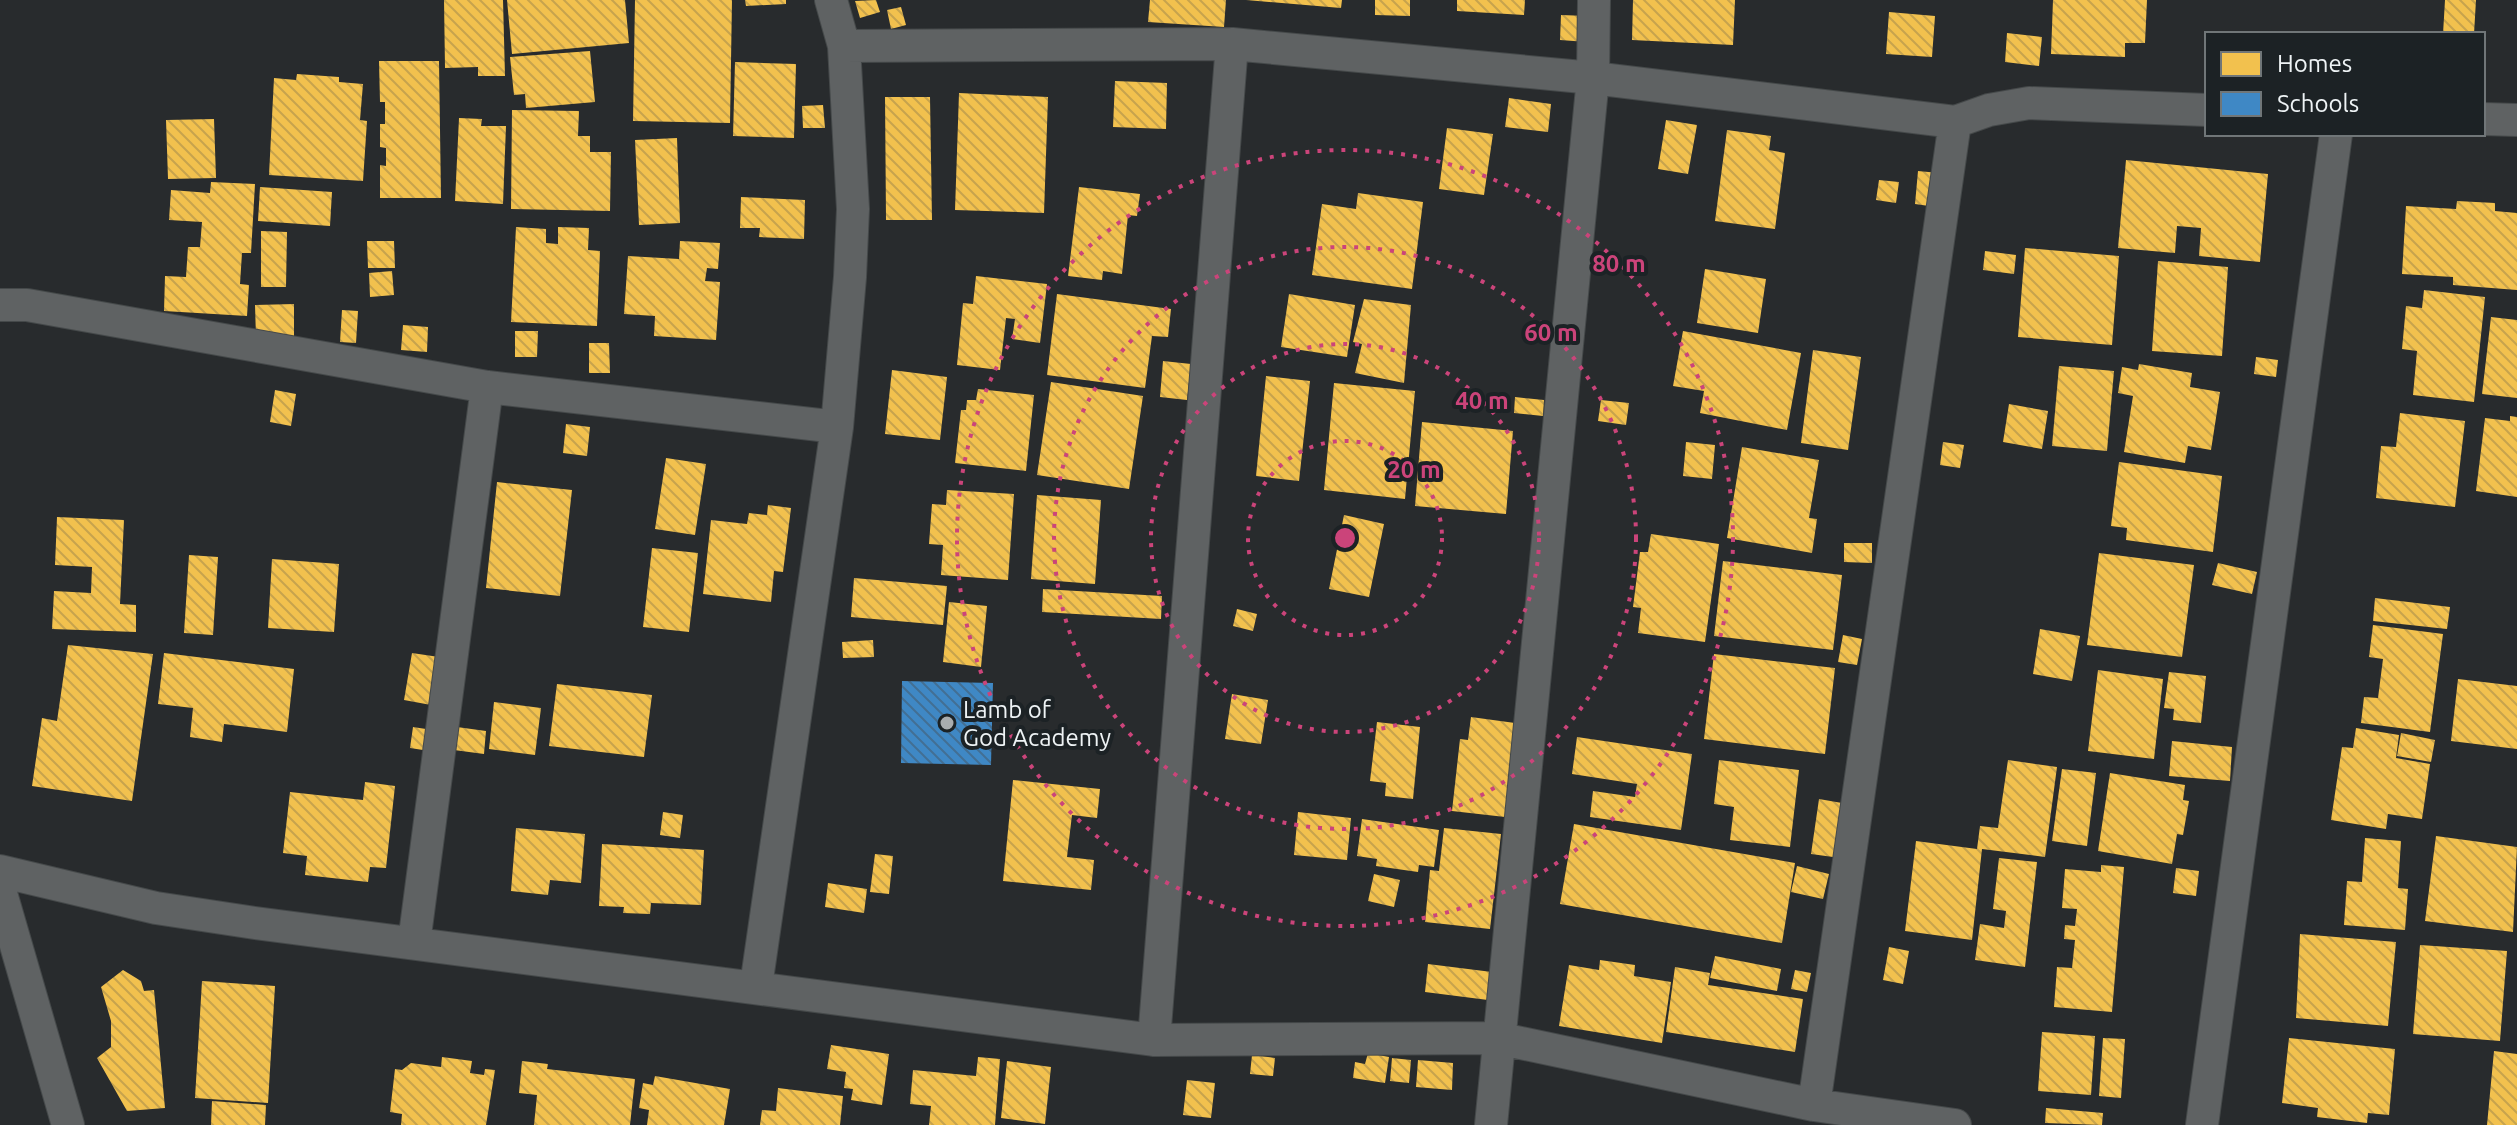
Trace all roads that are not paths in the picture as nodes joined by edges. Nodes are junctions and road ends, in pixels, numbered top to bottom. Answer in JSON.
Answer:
{"nodes":[{"id":1,"x":831,"y":0,"type":"edge"},
{"id":2,"x":1594,"y":0,"type":"edge"},
{"id":3,"x":1232,"y":44,"type":"junction"},
{"id":4,"x":844,"y":46,"type":"junction"},
{"id":5,"x":1593,"y":78,"type":"junction"},
{"id":6,"x":2205,"y":110,"type":"edge"},
{"id":7,"x":2485,"y":119,"type":"edge"},
{"id":8,"x":2517,"y":120,"type":"edge"},
{"id":9,"x":1955,"y":122,"type":"junction"},
{"id":10,"x":2336,"y":136,"type":"edge"},
{"id":11,"x":0,"y":305,"type":"edge"},
{"id":12,"x":487,"y":387,"type":"junction"},
{"id":13,"x":837,"y":427,"type":"junction"},
{"id":14,"x":0,"y":871,"type":"edge"},
{"id":15,"x":0,"y":890,"type":"edge"},
{"id":16,"x":414,"y":943,"type":"junction"},
{"id":17,"x":756,"y":986,"type":"junction"},
{"id":18,"x":1497,"y":1038,"type":"junction"},
{"id":19,"x":1154,"y":1040,"type":"junction"},
{"id":20,"x":1814,"y":1105,"type":"junction"},
{"id":21,"x":68,"y":1125,"type":"edge"},
{"id":22,"x":1491,"y":1125,"type":"edge"},
{"id":23,"x":1955,"y":1125,"type":"edge"},
{"id":24,"x":2202,"y":1125,"type":"edge"}],
"edges":[{"from":1,"to":4,"type":"street"},
{"from":2,"to":5,"type":"street"},
{"from":3,"to":4,"type":"street"},
{"from":3,"to":5,"type":"street"},
{"from":3,"to":19,"type":"street"},
{"from":4,"to":13,"type":"street"},
{"from":5,"to":9,"type":"street"},
{"from":5,"to":18,"type":"street"},
{"from":6,"to":9,"type":"street"},
{"from":7,"to":8,"type":"street"},
{"from":9,"to":20,"type":"street"},
{"from":10,"to":24,"type":"street"},
{"from":11,"to":12,"type":"street"},
{"from":12,"to":13,"type":"street"},
{"from":12,"to":16,"type":"street"},
{"from":13,"to":17,"type":"street"},
{"from":14,"to":16,"type":"street"},
{"from":15,"to":21,"type":"street"},
{"from":16,"to":17,"type":"street"},
{"from":17,"to":19,"type":"street"},
{"from":18,"to":19,"type":"street"},
{"from":18,"to":20,"type":"street"},
{"from":18,"to":22,"type":"street"},
{"from":20,"to":23,"type":"street"}]}
